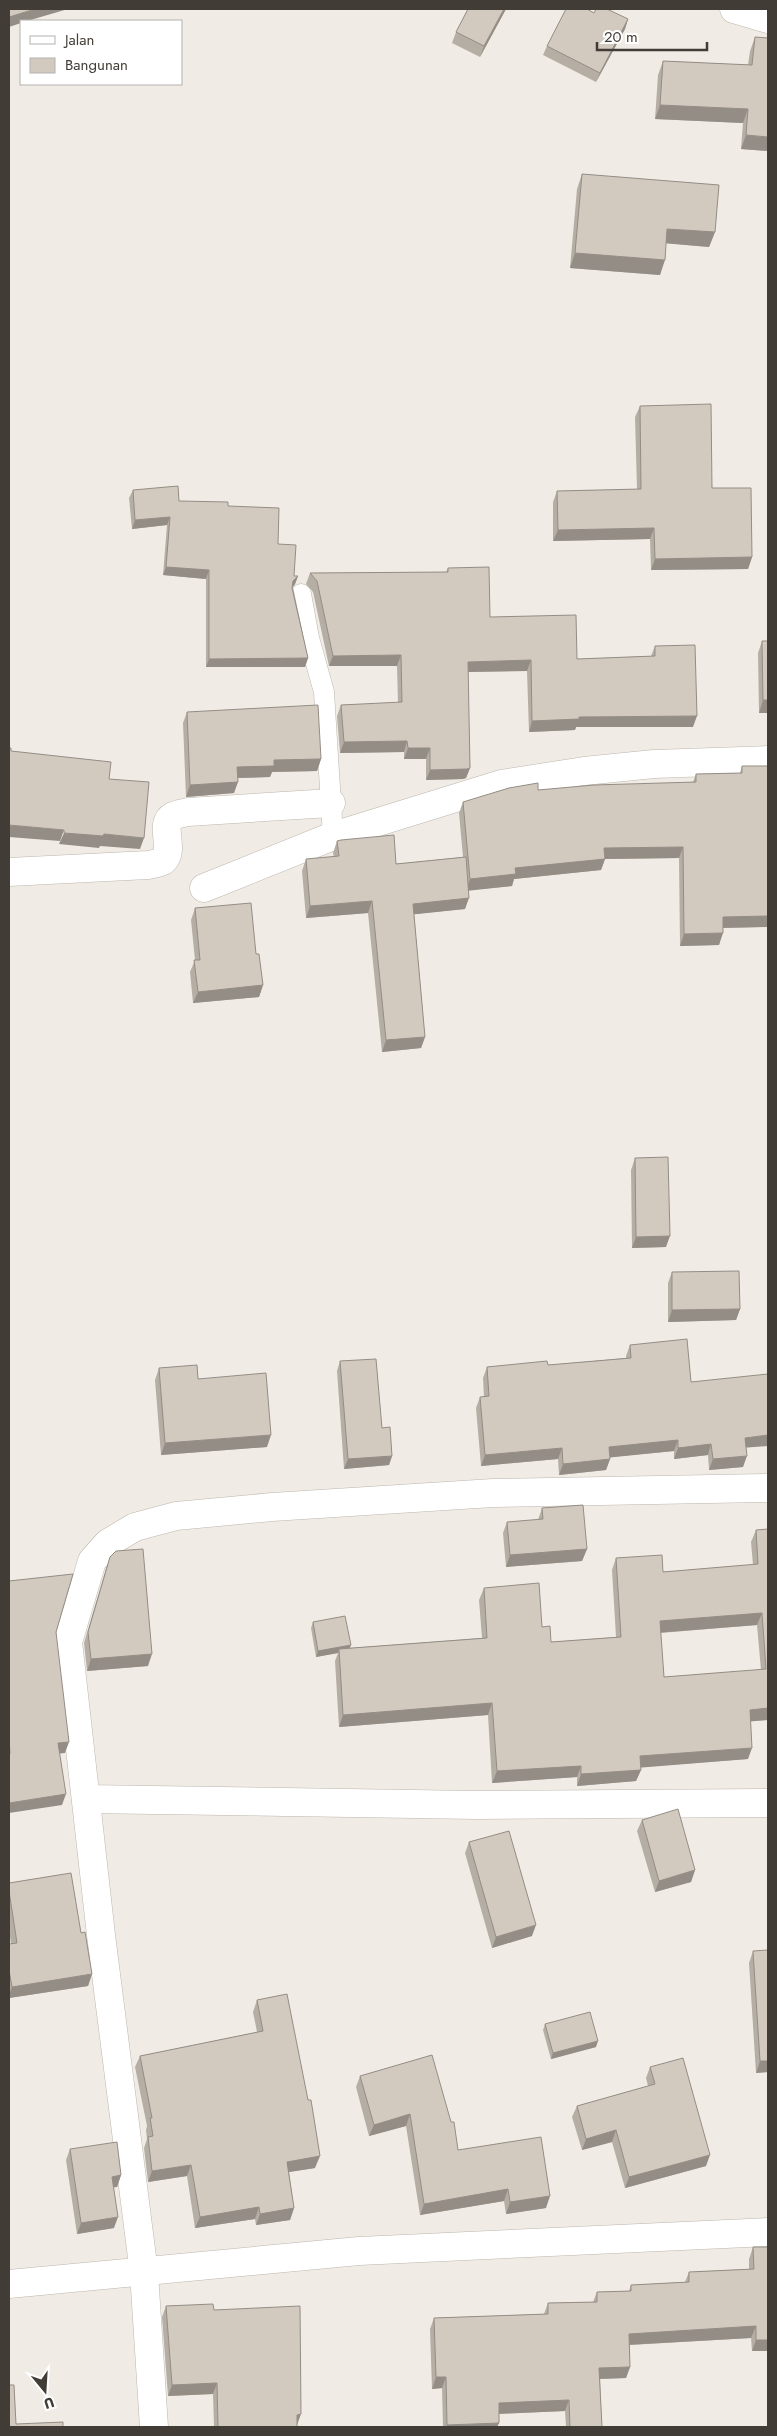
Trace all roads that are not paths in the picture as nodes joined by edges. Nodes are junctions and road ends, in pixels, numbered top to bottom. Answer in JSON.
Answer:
{"nodes":[{"id":1,"x":734,"y":9,"type":"edge"},
{"id":2,"x":768,"y":19,"type":"edge"},
{"id":3,"x":301,"y":594,"type":"dead end"},
{"id":4,"x":768,"y":760,"type":"edge"},
{"id":5,"x":331,"y":804,"type":"junction"},
{"id":6,"x":333,"y":836,"type":"junction"},
{"id":7,"x":9,"y":872,"type":"edge"},
{"id":8,"x":204,"y":888,"type":"dead end"},
{"id":9,"x":768,"y":1488,"type":"edge"},
{"id":10,"x":86,"y":1799,"type":"junction"},
{"id":11,"x":768,"y":1803,"type":"edge"},
{"id":12,"x":768,"y":2232,"type":"edge"},
{"id":13,"x":144,"y":2273,"type":"junction"},
{"id":14,"x":9,"y":2284,"type":"edge"},
{"id":15,"x":154,"y":2427,"type":"edge"}],
"edges":[{"from":1,"to":2,"type":"street"},
{"from":3,"to":5,"type":"lane"},
{"from":4,"to":6,"type":"street"},
{"from":5,"to":6,"type":"lane"},
{"from":5,"to":7,"type":"street"},
{"from":6,"to":8,"type":"street"},
{"from":9,"to":10,"type":"street"},
{"from":10,"to":11,"type":"street"},
{"from":10,"to":13,"type":"street"},
{"from":12,"to":13,"type":"street"},
{"from":13,"to":14,"type":"street"},
{"from":13,"to":15,"type":"street"}]}
